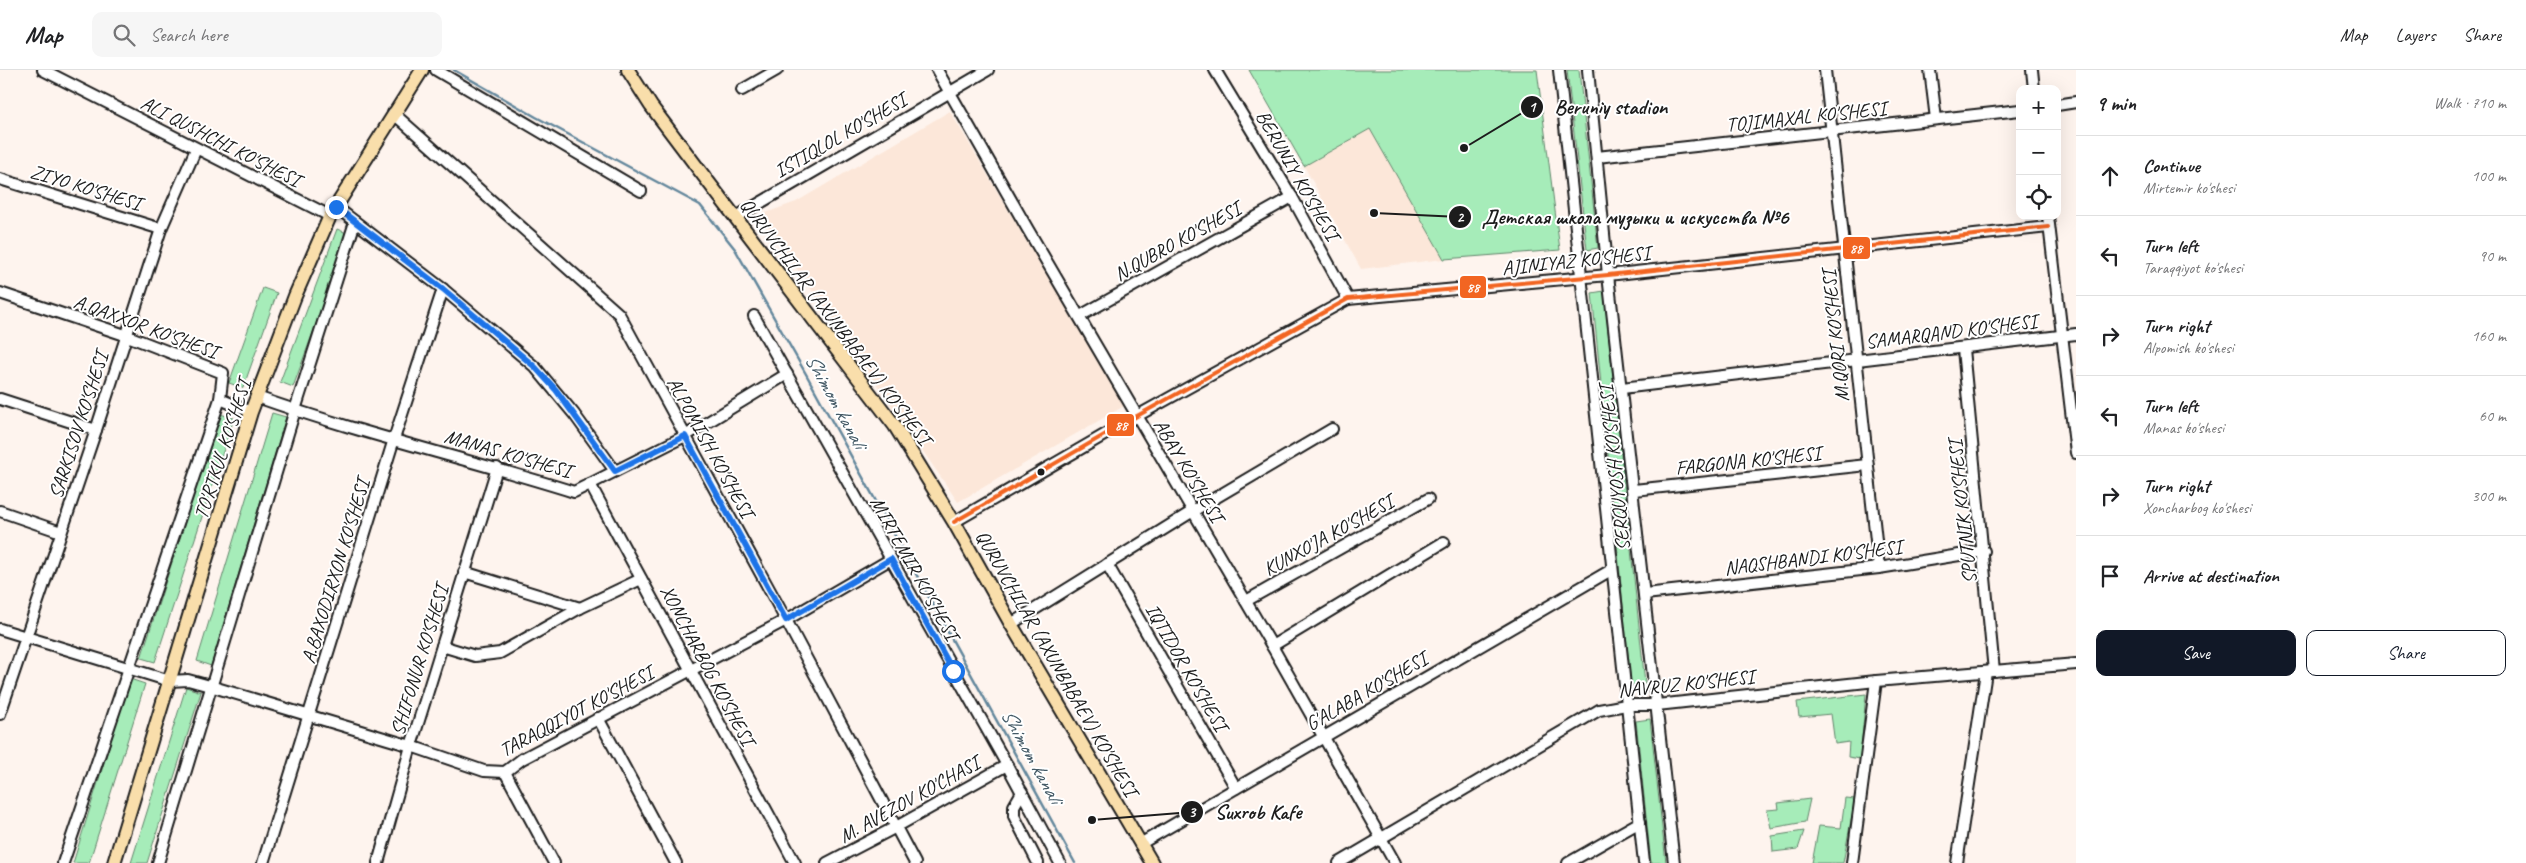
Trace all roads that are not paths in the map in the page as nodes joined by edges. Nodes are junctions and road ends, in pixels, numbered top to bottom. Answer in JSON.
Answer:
{"nodes":[{"id":1,"x":43,"y":70,"type":"edge"},
{"id":2,"x":422,"y":70,"type":"edge"},
{"id":3,"x":436,"y":70,"type":"edge"},
{"id":4,"x":628,"y":70,"type":"edge"},
{"id":5,"x":777,"y":70,"type":"edge"},
{"id":6,"x":937,"y":70,"type":"edge"},
{"id":7,"x":988,"y":70,"type":"edge"},
{"id":8,"x":1215,"y":70,"type":"edge"},
{"id":9,"x":1559,"y":70,"type":"edge"},
{"id":10,"x":1588,"y":70,"type":"edge"},
{"id":11,"x":1825,"y":70,"type":"edge"},
{"id":12,"x":1930,"y":70,"type":"edge"},
{"id":13,"x":2032,"y":70,"type":"edge"},
{"id":14,"x":2034,"y":85,"type":"edge"},
{"id":15,"x":742,"y":90,"type":"dead end"},
{"id":16,"x":950,"y":92,"type":"junction"},
{"id":17,"x":2076,"y":102,"type":"edge"},
{"id":18,"x":2061,"y":104,"type":"edge"},
{"id":19,"x":2016,"y":110,"type":"edge"},
{"id":20,"x":394,"y":113,"type":"junction"},
{"id":21,"x":1936,"y":119,"type":"junction"},
{"id":22,"x":1831,"y":130,"type":"junction"},
{"id":23,"x":196,"y":149,"type":"junction"},
{"id":24,"x":1597,"y":157,"type":"junction"},
{"id":25,"x":0,"y":179,"type":"edge"},
{"id":26,"x":641,"y":191,"type":"dead end"},
{"id":27,"x":1292,"y":197,"type":"junction"},
{"id":28,"x":333,"y":211,"type":"junction"},
{"id":29,"x":736,"y":216,"type":"junction"},
{"id":30,"x":2048,"y":220,"type":"edge"},
{"id":31,"x":355,"y":222,"type":"junction"},
{"id":32,"x":2048,"y":227,"type":"junction"},
{"id":33,"x":161,"y":229,"type":"junction"},
{"id":34,"x":1843,"y":249,"type":"junction"},
{"id":35,"x":1608,"y":275,"type":"junction"},
{"id":36,"x":1583,"y":278,"type":"junction"},
{"id":37,"x":443,"y":289,"type":"junction"},
{"id":38,"x":0,"y":293,"type":"edge"},
{"id":39,"x":1348,"y":299,"type":"junction"},
{"id":40,"x":754,"y":316,"type":"dead end"},
{"id":41,"x":1080,"y":316,"type":"junction"},
{"id":42,"x":2076,"y":334,"type":"edge"},
{"id":43,"x":2063,"y":335,"type":"junction"},
{"id":44,"x":125,"y":336,"type":"junction"},
{"id":45,"x":1963,"y":349,"type":"junction"},
{"id":46,"x":1856,"y":360,"type":"junction"},
{"id":47,"x":786,"y":374,"type":"junction"},
{"id":48,"x":1622,"y":388,"type":"junction"},
{"id":49,"x":257,"y":396,"type":"junction"},
{"id":50,"x":0,"y":399,"type":"edge"},
{"id":51,"x":220,"y":399,"type":"junction"},
{"id":52,"x":295,"y":410,"type":"junction"},
{"id":53,"x":251,"y":412,"type":"junction"},
{"id":54,"x":1136,"y":416,"type":"junction"},
{"id":55,"x":96,"y":430,"type":"junction"},
{"id":56,"x":1332,"y":430,"type":"dead end"},
{"id":57,"x":685,"y":436,"type":"junction"},
{"id":58,"x":394,"y":439,"type":"junction"},
{"id":59,"x":2076,"y":453,"type":"edge"},
{"id":60,"x":1867,"y":465,"type":"junction"},
{"id":61,"x":497,"y":468,"type":"junction"},
{"id":62,"x":615,"y":471,"type":"junction"},
{"id":63,"x":590,"y":484,"type":"junction"},
{"id":64,"x":1634,"y":490,"type":"junction"},
{"id":65,"x":1428,"y":499,"type":"dead end"},
{"id":66,"x":1193,"y":511,"type":"junction"},
{"id":67,"x":0,"y":512,"type":"edge"},
{"id":68,"x":954,"y":522,"type":"junction"},
{"id":69,"x":61,"y":532,"type":"junction"},
{"id":70,"x":1444,"y":542,"type":"dead end"},
{"id":71,"x":1984,"y":552,"type":"junction"},
{"id":72,"x":891,"y":559,"type":"junction"},
{"id":73,"x":1107,"y":564,"type":"junction"},
{"id":74,"x":1879,"y":568,"type":"junction"},
{"id":75,"x":1611,"y":570,"type":"junction"},
{"id":76,"x":464,"y":572,"type":"junction"},
{"id":77,"x":641,"y":579,"type":"junction"},
{"id":78,"x":1645,"y":594,"type":"junction"},
{"id":79,"x":1246,"y":601,"type":"junction"},
{"id":80,"x":580,"y":608,"type":"junction"},
{"id":81,"x":786,"y":620,"type":"junction"},
{"id":82,"x":1011,"y":624,"type":"junction"},
{"id":83,"x":0,"y":629,"type":"edge"},
{"id":84,"x":25,"y":637,"type":"junction"},
{"id":85,"x":442,"y":646,"type":"junction"},
{"id":86,"x":1272,"y":646,"type":"junction"},
{"id":87,"x":2076,"y":664,"type":"edge"},
{"id":88,"x":128,"y":668,"type":"junction"},
{"id":89,"x":690,"y":669,"type":"junction"},
{"id":90,"x":1990,"y":672,"type":"junction"},
{"id":91,"x":170,"y":681,"type":"junction"},
{"id":92,"x":1876,"y":681,"type":"junction"},
{"id":93,"x":210,"y":686,"type":"junction"},
{"id":94,"x":1626,"y":704,"type":"junction"},
{"id":95,"x":1657,"y":705,"type":"junction"},
{"id":96,"x":0,"y":714,"type":"edge"},
{"id":97,"x":309,"y":715,"type":"junction"},
{"id":98,"x":598,"y":718,"type":"junction"},
{"id":99,"x":1324,"y":736,"type":"junction"},
{"id":100,"x":410,"y":746,"type":"junction"},
{"id":101,"x":1007,"y":765,"type":"junction"},
{"id":102,"x":505,"y":772,"type":"junction"},
{"id":103,"x":1236,"y":788,"type":"junction"},
{"id":104,"x":1022,"y":792,"type":"junction"},
{"id":105,"x":1640,"y":822,"type":"junction"},
{"id":106,"x":896,"y":828,"type":"junction"},
{"id":107,"x":1381,"y":840,"type":"junction"},
{"id":108,"x":1140,"y":844,"type":"junction"},
{"id":109,"x":63,"y":863,"type":"edge"},
{"id":110,"x":114,"y":863,"type":"edge"},
{"id":111,"x":158,"y":863,"type":"edge"},
{"id":112,"x":263,"y":863,"type":"edge"},
{"id":113,"x":378,"y":863,"type":"edge"},
{"id":114,"x":554,"y":863,"type":"edge"},
{"id":115,"x":676,"y":863,"type":"edge"},
{"id":116,"x":795,"y":863,"type":"edge"},
{"id":117,"x":827,"y":863,"type":"edge"},
{"id":118,"x":915,"y":863,"type":"edge"},
{"id":119,"x":1038,"y":863,"type":"edge"},
{"id":120,"x":1060,"y":863,"type":"edge"},
{"id":121,"x":1152,"y":863,"type":"edge"},
{"id":122,"x":1339,"y":863,"type":"edge"},
{"id":123,"x":1395,"y":863,"type":"edge"},
{"id":124,"x":1568,"y":863,"type":"edge"},
{"id":125,"x":1644,"y":863,"type":"edge"},
{"id":126,"x":1674,"y":863,"type":"edge"},
{"id":127,"x":1852,"y":863,"type":"edge"},
{"id":128,"x":1957,"y":863,"type":"edge"}],
"edges":[{"from":1,"to":23,"type":"street","name":"ALI QUSHCHI KO'SHESI"},
{"from":2,"to":20,"type":"main road","name":"TO'RTKUL KO'SHESI"},
{"from":3,"to":26,"type":"street"},
{"from":4,"to":29,"type":"main road","name":"QURUVCHILAR (AXUNBABAEV) KO'SHESI"},
{"from":5,"to":15,"type":"street"},
{"from":6,"to":16,"type":"street","name":"ABAY KO'SHESI"},
{"from":7,"to":16,"type":"street","name":"ISTIQLOL KO'SHESI"},
{"from":8,"to":27,"type":"street","name":"BERUNIY KO'SHESI"},
{"from":9,"to":36,"type":"street","name":"SERQUYOSH KO'SHESI"},
{"from":10,"to":24,"type":"street","name":"SERQUYOSH KO'SHESI"},
{"from":11,"to":22,"type":"street","name":"M.QORI KO'SHESI"},
{"from":12,"to":21,"type":"street"},
{"from":13,"to":14,"type":"street"},
{"from":16,"to":29,"type":"street","name":"ISTIQLOL KO'SHESI"},
{"from":16,"to":41,"type":"street","name":"ABAY KO'SHESI"},
{"from":17,"to":18,"type":"street"},
{"from":19,"to":21,"type":"street","name":"TOJIMAXAL KO'SHESI"},
{"from":20,"to":28,"type":"main road","name":"TO'RTKUL KO'SHESI"},
{"from":20,"to":57,"type":"street","name":"ALPOMISH KO'SHESI"},
{"from":21,"to":22,"type":"street","name":"TOJIMAXAL KO'SHESI"},
{"from":22,"to":24,"type":"street","name":"TOJIMAXAL KO'SHESI"},
{"from":22,"to":34,"type":"street","name":"M.QORI KO'SHESI"},
{"from":23,"to":28,"type":"street","name":"ALI QUSHCHI KO'SHESI"},
{"from":23,"to":33,"type":"street","name":"SARKISOV KO'SHESI"},
{"from":24,"to":35,"type":"street","name":"SERQUYOSH KO'SHESI"},
{"from":25,"to":33,"type":"street","name":"ZIYO KO'SHESI"},
{"from":27,"to":39,"type":"street","name":"BERUNIY KO'SHESI"},
{"from":27,"to":41,"type":"street","name":"N.QUBRO KO'SHESI"},
{"from":28,"to":31,"type":"street"},
{"from":28,"to":49,"type":"main road","name":"TO'RTKUL KO'SHESI"},
{"from":29,"to":68,"type":"main road","name":"QURUVCHILAR (AXUNBABAEV) KO'SHESI"},
{"from":30,"to":32,"type":"street"},
{"from":31,"to":37,"type":"street"},
{"from":31,"to":52,"type":"street"},
{"from":32,"to":34,"type":"street","name":"AJINIYAZ KO'SHESI"},
{"from":32,"to":43,"type":"street"},
{"from":33,"to":44,"type":"street","name":"SARKISOV KO'SHESI"},
{"from":34,"to":35,"type":"street","name":"AJINIYAZ KO'SHESI"},
{"from":34,"to":46,"type":"street","name":"M.QORI KO'SHESI"},
{"from":35,"to":36,"type":"street","name":"AJINIYAZ KO'SHESI"},
{"from":35,"to":48,"type":"street","name":"SERQUYOSH KO'SHESI"},
{"from":36,"to":39,"type":"street","name":"AJINIYAZ KO'SHESI"},
{"from":36,"to":75,"type":"street","name":"SERQUYOSH KO'SHESI"},
{"from":37,"to":58,"type":"street","name":"A.BAXODIRXON KO'SHESI"},
{"from":37,"to":62,"type":"street"},
{"from":38,"to":44,"type":"street","name":"A.QAXXOR KO'SHESI"},
{"from":39,"to":54,"type":"street","name":"AJINIYAZ KO'SHESI"},
{"from":40,"to":47,"type":"street","name":"MIRTEMIR KO'SHESI"},
{"from":41,"to":54,"type":"street","name":"ABAY KO'SHESI"},
{"from":42,"to":43,"type":"street","name":"SAMARQAND KO'SHESI"},
{"from":43,"to":45,"type":"street","name":"SAMARQAND KO'SHESI"},
{"from":43,"to":59,"type":"street"},
{"from":44,"to":51,"type":"street","name":"A.QAXXOR KO'SHESI"},
{"from":44,"to":55,"type":"street","name":"SARKISOV KO'SHESI"},
{"from":45,"to":46,"type":"street","name":"SAMARQAND KO'SHESI"},
{"from":45,"to":71,"type":"street","name":"SPUTNIK KO'SHESI"},
{"from":46,"to":48,"type":"street","name":"SAMARQAND KO'SHESI"},
{"from":46,"to":60,"type":"street","name":"M.QORI KO'SHESI"},
{"from":47,"to":57,"type":"street","name":"MANAS KO'SHESI"},
{"from":47,"to":72,"type":"street","name":"MIRTEMIR KO'SHESI"},
{"from":48,"to":64,"type":"street","name":"SERQUYOSH KO'SHESI"},
{"from":49,"to":52,"type":"street","name":"MANAS KO'SHESI"},
{"from":49,"to":53,"type":"main road","name":"TO'RTKUL KO'SHESI"},
{"from":50,"to":55,"type":"street"},
{"from":51,"to":53,"type":"street"},
{"from":51,"to":88,"type":"street"},
{"from":52,"to":58,"type":"street","name":"MANAS KO'SHESI"},
{"from":52,"to":93,"type":"street"},
{"from":53,"to":91,"type":"main road","name":"TO'RTKUL KO'SHESI"},
{"from":54,"to":66,"type":"street","name":"ABAY KO'SHESI"},
{"from":54,"to":68,"type":"street","name":"AJINIYAZ KO'SHESI"},
{"from":55,"to":69,"type":"street","name":"SARKISOV KO'SHESI"},
{"from":56,"to":66,"type":"street"},
{"from":57,"to":62,"type":"street","name":"MANAS KO'SHESI"},
{"from":57,"to":81,"type":"street","name":"ALPOMISH KO'SHESI"},
{"from":58,"to":61,"type":"street","name":"MANAS KO'SHESI"},
{"from":58,"to":97,"type":"street","name":"A.BAXODIRXON KO'SHESI"},
{"from":60,"to":64,"type":"street","name":"FARGONA KO'SHESI"},
{"from":60,"to":74,"type":"street","name":"M.QORI KO'SHESI"},
{"from":61,"to":63,"type":"street","name":"MANAS KO'SHESI"},
{"from":61,"to":76,"type":"street","name":"SHIFONUR KO'SHESI"},
{"from":62,"to":63,"type":"street","name":"MANAS KO'SHESI"},
{"from":63,"to":77,"type":"street","name":"XONCHARBOG KO'SHESI"},
{"from":64,"to":78,"type":"street","name":"SERQUYOSH KO'SHESI"},
{"from":65,"to":79,"type":"street","name":"KUNXO'JA KO'SHESI"},
{"from":66,"to":73,"type":"street"},
{"from":66,"to":79,"type":"street","name":"ABAY KO'SHESI"},
{"from":67,"to":69,"type":"street"},
{"from":68,"to":82,"type":"main road","name":"QURUVCHILAR (AXUNBABAEV) KO'SHESI"},
{"from":69,"to":84,"type":"street","name":"SARKISOV KO'SHESI"},
{"from":70,"to":86,"type":"street"},
{"from":71,"to":74,"type":"street","name":"NAQSHBANDI KO'SHESI"},
{"from":71,"to":90,"type":"street","name":"SPUTNIK KO'SHESI"},
{"from":72,"to":81,"type":"street","name":"TARAQQIYOT KO'SHESI"},
{"from":72,"to":101,"type":"street","name":"MIRTEMIR KO'SHESI"},
{"from":73,"to":82,"type":"street"},
{"from":73,"to":103,"type":"street","name":"IQTIDOR KO'SHESI"},
{"from":74,"to":78,"type":"street","name":"NAQSHBANDI KO'SHESI"},
{"from":75,"to":94,"type":"street","name":"SERQUYOSH KO'SHESI"},
{"from":75,"to":99,"type":"street","name":"G'ALABA KO'SHESI"},
{"from":76,"to":80,"type":"street"},
{"from":76,"to":85,"type":"street","name":"SHIFONUR KO'SHESI"},
{"from":77,"to":80,"type":"street"},
{"from":77,"to":89,"type":"street","name":"XONCHARBOG KO'SHESI"},
{"from":78,"to":95,"type":"street","name":"SERQUYOSH KO'SHESI"},
{"from":79,"to":86,"type":"street","name":"ABAY KO'SHESI"},
{"from":80,"to":85,"type":"street"},
{"from":81,"to":89,"type":"street","name":"TARAQQIYOT KO'SHESI"},
{"from":81,"to":106,"type":"street","name":"ALPOMISH KO'SHESI"},
{"from":82,"to":108,"type":"main road","name":"QURUVCHILAR (AXUNBABAEV) KO'SHESI"},
{"from":83,"to":84,"type":"street","name":"TARAQQIYOT KO'SHESI"},
{"from":84,"to":88,"type":"street","name":"TARAQQIYOT KO'SHESI"},
{"from":84,"to":96,"type":"street","name":"SARKISOV KO'SHESI"},
{"from":85,"to":100,"type":"street","name":"SHIFONUR KO'SHESI"},
{"from":86,"to":99,"type":"street","name":"ABAY KO'SHESI"},
{"from":87,"to":90,"type":"street","name":"NAVRUZ KO'SHESI"},
{"from":88,"to":91,"type":"street","name":"TARAQQIYOT KO'SHESI"},
{"from":88,"to":109,"type":"street"},
{"from":89,"to":98,"type":"street","name":"TARAQQIYOT KO'SHESI"},
{"from":89,"to":116,"type":"street","name":"XONCHARBOG KO'SHESI"},
{"from":90,"to":92,"type":"street","name":"NAVRUZ KO'SHESI"},
{"from":90,"to":128,"type":"street","name":"SPUTNIK KO'SHESI"},
{"from":91,"to":93,"type":"street","name":"TARAQQIYOT KO'SHESI"},
{"from":91,"to":110,"type":"main road","name":"TO'RTKUL KO'SHESI"},
{"from":92,"to":95,"type":"street","name":"NAVRUZ KO'SHESI"},
{"from":92,"to":127,"type":"street"},
{"from":93,"to":97,"type":"street","name":"TARAQQIYOT KO'SHESI"},
{"from":93,"to":111,"type":"street"},
{"from":94,"to":95,"type":"street","name":"NAVRUZ KO'SHESI"},
{"from":94,"to":105,"type":"street","name":"SERQUYOSH KO'SHESI"},
{"from":94,"to":107,"type":"street","name":"NAVRUZ KO'SHESI"},
{"from":95,"to":126,"type":"street","name":"SERQUYOSH KO'SHESI"},
{"from":97,"to":100,"type":"street","name":"TARAQQIYOT KO'SHESI"},
{"from":97,"to":112,"type":"street","name":"A.BAXODIRXON KO'SHESI"},
{"from":98,"to":102,"type":"street","name":"TARAQQIYOT KO'SHESI"},
{"from":98,"to":115,"type":"street"},
{"from":99,"to":103,"type":"street","name":"G'ALABA KO'SHESI"},
{"from":99,"to":107,"type":"street","name":"ABAY KO'SHESI"},
{"from":100,"to":102,"type":"street","name":"TARAQQIYOT KO'SHESI"},
{"from":100,"to":113,"type":"street","name":"SHIFONUR KO'SHESI"},
{"from":101,"to":104,"type":"street","name":"MIRTEMIR KO'SHESI"},
{"from":101,"to":106,"type":"street","name":"M. AVEZOV KO'CHASI"},
{"from":102,"to":114,"type":"street"},
{"from":103,"to":108,"type":"street","name":"G'ALABA KO'SHESI"},
{"from":104,"to":119,"type":"street"},
{"from":104,"to":120,"type":"street","name":"MIRTEMIR KO'SHESI"},
{"from":105,"to":124,"type":"street"},
{"from":105,"to":125,"type":"street","name":"SERQUYOSH KO'SHESI"},
{"from":106,"to":117,"type":"street","name":"M. AVEZOV KO'CHASI"},
{"from":106,"to":118,"type":"street","name":"ALPOMISH KO'SHESI"},
{"from":107,"to":122,"type":"street","name":"NAVRUZ KO'SHESI"},
{"from":107,"to":123,"type":"street","name":"ABAY KO'SHESI"},
{"from":108,"to":121,"type":"main road","name":"QURUVCHILAR (AXUNBABAEV) KO'SHESI"}]}
